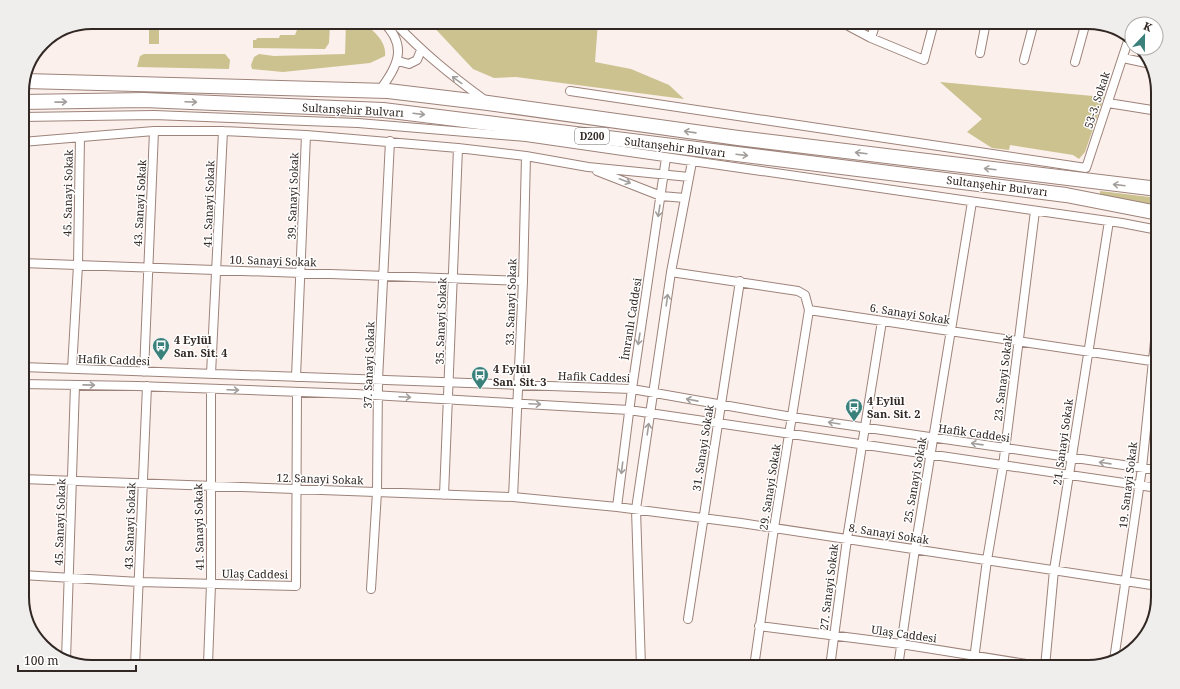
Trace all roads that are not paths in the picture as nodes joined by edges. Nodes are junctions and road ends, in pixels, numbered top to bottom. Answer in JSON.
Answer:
{"nodes":[{"id":1,"x":389,"y":29,"type":"edge"},
{"id":2,"x":401,"y":29,"type":"edge"},
{"id":3,"x":854,"y":29,"type":"edge"},
{"id":4,"x":874,"y":29,"type":"edge"},
{"id":5,"x":932,"y":29,"type":"edge"},
{"id":6,"x":985,"y":29,"type":"edge"},
{"id":7,"x":1032,"y":29,"type":"edge"},
{"id":8,"x":1084,"y":29,"type":"edge"},
{"id":9,"x":871,"y":38,"type":"junction"},
{"id":10,"x":421,"y":50,"type":"junction"},
{"id":11,"x":1124,"y":52,"type":"edge"},
{"id":12,"x":980,"y":53,"type":"dead end"},
{"id":13,"x":1122,"y":58,"type":"junction"},
{"id":14,"x":1024,"y":60,"type":"dead end"},
{"id":15,"x":398,"y":61,"type":"junction"},
{"id":16,"x":1074,"y":62,"type":"dead end"},
{"id":17,"x":1144,"y":62,"type":"edge"},
{"id":18,"x":30,"y":81,"type":"edge"},
{"id":19,"x":379,"y":91,"type":"junction"},
{"id":20,"x":570,"y":91,"type":"dead end"},
{"id":21,"x":29,"y":102,"type":"edge"},
{"id":22,"x":488,"y":103,"type":"junction"},
{"id":23,"x":1108,"y":103,"type":"junction"},
{"id":24,"x":1151,"y":110,"type":"edge"},
{"id":25,"x":29,"y":118,"type":"edge"},
{"id":26,"x":154,"y":131,"type":"junction"},
{"id":27,"x":223,"y":131,"type":"junction"},
{"id":28,"x":306,"y":135,"type":"junction"},
{"id":29,"x":80,"y":137,"type":"junction"},
{"id":30,"x":29,"y":141,"type":"edge"},
{"id":31,"x":390,"y":141,"type":"junction"},
{"id":32,"x":458,"y":148,"type":"junction"},
{"id":33,"x":526,"y":156,"type":"junction"},
{"id":34,"x":666,"y":158,"type":"junction"},
{"id":35,"x":692,"y":162,"type":"junction"},
{"id":36,"x":588,"y":167,"type":"junction"},
{"id":37,"x":664,"y":174,"type":"junction"},
{"id":38,"x":689,"y":177,"type":"junction"},
{"id":39,"x":1151,"y":188,"type":"edge"},
{"id":40,"x":661,"y":196,"type":"junction"},
{"id":41,"x":685,"y":198,"type":"junction"},
{"id":42,"x":972,"y":202,"type":"junction"},
{"id":43,"x":1035,"y":211,"type":"junction"},
{"id":44,"x":1151,"y":212,"type":"edge"},
{"id":45,"x":1109,"y":221,"type":"junction"},
{"id":46,"x":1151,"y":229,"type":"edge"},
{"id":47,"x":29,"y":263,"type":"edge"},
{"id":48,"x":78,"y":266,"type":"junction"},
{"id":49,"x":148,"y":268,"type":"junction"},
{"id":50,"x":218,"y":270,"type":"junction"},
{"id":51,"x":671,"y":272,"type":"junction"},
{"id":52,"x":301,"y":273,"type":"junction"},
{"id":53,"x":383,"y":276,"type":"junction"},
{"id":54,"x":454,"y":277,"type":"junction"},
{"id":55,"x":523,"y":281,"type":"junction"},
{"id":56,"x":740,"y":281,"type":"junction"},
{"id":57,"x":809,"y":310,"type":"junction"},
{"id":58,"x":882,"y":321,"type":"junction"},
{"id":59,"x":950,"y":332,"type":"junction"},
{"id":60,"x":1018,"y":342,"type":"junction"},
{"id":61,"x":1088,"y":353,"type":"junction"},
{"id":62,"x":1151,"y":361,"type":"edge"},
{"id":63,"x":29,"y":367,"type":"edge"},
{"id":64,"x":72,"y":369,"type":"junction"},
{"id":65,"x":144,"y":372,"type":"junction"},
{"id":66,"x":212,"y":374,"type":"junction"},
{"id":67,"x":296,"y":377,"type":"junction"},
{"id":68,"x":378,"y":380,"type":"junction"},
{"id":69,"x":450,"y":382,"type":"junction"},
{"id":70,"x":29,"y":384,"type":"edge"},
{"id":71,"x":519,"y":384,"type":"junction"},
{"id":72,"x":75,"y":385,"type":"junction"},
{"id":73,"x":147,"y":386,"type":"junction"},
{"id":74,"x":211,"y":389,"type":"junction"},
{"id":75,"x":632,"y":389,"type":"junction"},
{"id":76,"x":297,"y":392,"type":"junction"},
{"id":77,"x":654,"y":392,"type":"junction"},
{"id":78,"x":379,"y":395,"type":"junction"},
{"id":79,"x":449,"y":399,"type":"junction"},
{"id":80,"x":1151,"y":400,"type":"edge"},
{"id":81,"x":518,"y":403,"type":"junction"},
{"id":82,"x":722,"y":406,"type":"junction"},
{"id":83,"x":629,"y":410,"type":"junction"},
{"id":84,"x":650,"y":414,"type":"junction"},
{"id":85,"x":792,"y":417,"type":"junction"},
{"id":86,"x":719,"y":422,"type":"junction"},
{"id":87,"x":865,"y":428,"type":"junction"},
{"id":88,"x":790,"y":433,"type":"junction"},
{"id":89,"x":934,"y":438,"type":"junction"},
{"id":90,"x":863,"y":444,"type":"junction"},
{"id":91,"x":1005,"y":448,"type":"junction"},
{"id":92,"x":932,"y":454,"type":"junction"},
{"id":93,"x":1071,"y":458,"type":"junction"},
{"id":94,"x":1003,"y":466,"type":"junction"},
{"id":95,"x":1142,"y":468,"type":"junction"},
{"id":96,"x":1151,"y":469,"type":"edge"},
{"id":97,"x":1069,"y":475,"type":"junction"},
{"id":98,"x":29,"y":479,"type":"edge"},
{"id":99,"x":72,"y":481,"type":"junction"},
{"id":100,"x":142,"y":483,"type":"junction"},
{"id":101,"x":1140,"y":485,"type":"junction"},
{"id":102,"x":210,"y":486,"type":"junction"},
{"id":103,"x":1151,"y":487,"type":"edge"},
{"id":104,"x":296,"y":490,"type":"junction"},
{"id":105,"x":377,"y":492,"type":"junction"},
{"id":106,"x":444,"y":495,"type":"junction"},
{"id":107,"x":513,"y":497,"type":"junction"},
{"id":108,"x":617,"y":507,"type":"junction"},
{"id":109,"x":636,"y":509,"type":"junction"},
{"id":110,"x":703,"y":519,"type":"junction"},
{"id":111,"x":774,"y":528,"type":"junction"},
{"id":112,"x":847,"y":539,"type":"junction"},
{"id":113,"x":914,"y":549,"type":"junction"},
{"id":114,"x":987,"y":560,"type":"junction"},
{"id":115,"x":1054,"y":570,"type":"junction"},
{"id":116,"x":29,"y":575,"type":"edge"},
{"id":117,"x":69,"y":577,"type":"junction"},
{"id":118,"x":1126,"y":581,"type":"junction"},
{"id":119,"x":139,"y":582,"type":"junction"},
{"id":120,"x":211,"y":584,"type":"junction"},
{"id":121,"x":1151,"y":585,"type":"edge"},
{"id":122,"x":371,"y":589,"type":"dead end"},
{"id":123,"x":688,"y":619,"type":"dead end"},
{"id":124,"x":759,"y":626,"type":"junction"},
{"id":125,"x":834,"y":636,"type":"junction"},
{"id":126,"x":901,"y":644,"type":"junction"},
{"id":127,"x":66,"y":654,"type":"edge"},
{"id":128,"x":1115,"y":654,"type":"edge"},
{"id":129,"x":974,"y":655,"type":"junction"},
{"id":130,"x":136,"y":660,"type":"edge"},
{"id":131,"x":208,"y":660,"type":"edge"},
{"id":132,"x":641,"y":660,"type":"edge"},
{"id":133,"x":755,"y":660,"type":"edge"},
{"id":134,"x":831,"y":660,"type":"edge"},
{"id":135,"x":899,"y":660,"type":"edge"},
{"id":136,"x":974,"y":660,"type":"edge"},
{"id":137,"x":1004,"y":660,"type":"edge"},
{"id":138,"x":1046,"y":660,"type":"edge"}],
"edges":[{"from":1,"to":15,"type":"street"},
{"from":2,"to":10,"type":"street"},
{"from":3,"to":9,"type":"street"},
{"from":4,"to":9,"type":"street"},
{"from":5,"to":9,"type":"street"},
{"from":6,"to":12,"type":"street"},
{"from":7,"to":14,"type":"street"},
{"from":8,"to":16,"type":"street"},
{"from":10,"to":15,"type":"street"},
{"from":22,"to":10,"type":"street","one_way":true},
{"from":11,"to":13,"type":"street","name":"53-3. Sokak"},
{"from":13,"to":17,"type":"street"},
{"from":13,"to":23,"type":"street","name":"53-3. Sokak"},
{"from":15,"to":19,"type":"street"},
{"from":18,"to":19,"type":"highway","name":"Sultanşehir Bulvarı","number":"D200"},
{"from":19,"to":22,"type":"highway","name":"Sultanşehir Bulvarı","number":"D200"},
{"from":20,"to":23,"type":"street","name":"53-3. Sokak"},
{"from":21,"to":44,"type":"highway","name":"Sultanşehir Bulvarı","number":"D200","one_way":true},
{"from":39,"to":22,"type":"highway","name":"Sultanşehir Bulvarı","number":"D200","one_way":true},
{"from":23,"to":24,"type":"street"},
{"from":25,"to":34,"type":"street"},
{"from":26,"to":27,"type":"street"},
{"from":26,"to":29,"type":"street"},
{"from":26,"to":49,"type":"street","name":"43. Sanayi Sokak"},
{"from":27,"to":28,"type":"street"},
{"from":27,"to":50,"type":"street","name":"41. Sanayi Sokak"},
{"from":28,"to":31,"type":"street"},
{"from":28,"to":52,"type":"street","name":"39. Sanayi Sokak"},
{"from":29,"to":30,"type":"street"},
{"from":29,"to":48,"type":"street","name":"45. Sanayi Sokak"},
{"from":31,"to":32,"type":"street"},
{"from":31,"to":53,"type":"street","name":"37. Sanayi Sokak"},
{"from":32,"to":33,"type":"street"},
{"from":32,"to":54,"type":"street","name":"35. Sanayi Sokak"},
{"from":33,"to":36,"type":"street"},
{"from":33,"to":55,"type":"street","name":"33. Sanayi Sokak"},
{"from":34,"to":35,"type":"street"},
{"from":34,"to":37,"type":"street","name":"İmranlı Caddesi"},
{"from":35,"to":38,"type":"street"},
{"from":35,"to":42,"type":"street"},
{"from":36,"to":37,"type":"street"},
{"from":36,"to":40,"type":"street","one_way":true},
{"from":37,"to":38,"type":"street"},
{"from":37,"to":40,"type":"street","name":"İmranlı Caddesi"},
{"from":38,"to":41,"type":"street"},
{"from":40,"to":41,"type":"street"},
{"from":40,"to":75,"type":"street","name":"İmranlı Caddesi","one_way":true},
{"from":41,"to":51,"type":"street"},
{"from":42,"to":43,"type":"street"},
{"from":42,"to":59,"type":"street","name":"25. Sanayi Sokak"},
{"from":43,"to":45,"type":"street"},
{"from":43,"to":60,"type":"street","name":"23. Sanayi Sokak"},
{"from":45,"to":46,"type":"street"},
{"from":45,"to":61,"type":"street","name":"21. Sanayi Sokak"},
{"from":47,"to":48,"type":"street","name":"10. Sanayi Sokak"},
{"from":48,"to":49,"type":"street","name":"10. Sanayi Sokak"},
{"from":48,"to":64,"type":"street","name":"45. Sanayi Sokak"},
{"from":49,"to":50,"type":"street","name":"10. Sanayi Sokak"},
{"from":49,"to":65,"type":"street","name":"43. Sanayi Sokak"},
{"from":50,"to":52,"type":"street","name":"10. Sanayi Sokak"},
{"from":50,"to":66,"type":"street","name":"41. Sanayi Sokak"},
{"from":51,"to":56,"type":"street"},
{"from":77,"to":51,"type":"street","one_way":true},
{"from":52,"to":53,"type":"street","name":"10. Sanayi Sokak"},
{"from":52,"to":67,"type":"street","name":"39. Sanayi Sokak"},
{"from":53,"to":54,"type":"street","name":"10. Sanayi Sokak"},
{"from":53,"to":68,"type":"street","name":"37. Sanayi Sokak"},
{"from":54,"to":55,"type":"street","name":"10. Sanayi Sokak"},
{"from":54,"to":69,"type":"street","name":"35. Sanayi Sokak"},
{"from":55,"to":71,"type":"street","name":"33. Sanayi Sokak"},
{"from":56,"to":57,"type":"street"},
{"from":56,"to":82,"type":"street","name":"31. Sanayi Sokak"},
{"from":57,"to":58,"type":"street","name":"6. Sanayi Sokak"},
{"from":57,"to":85,"type":"street","name":"29. Sanayi Sokak"},
{"from":58,"to":59,"type":"street","name":"6. Sanayi Sokak"},
{"from":58,"to":87,"type":"street","name":"27. Sanayi Sokak"},
{"from":59,"to":60,"type":"street","name":"6. Sanayi Sokak"},
{"from":59,"to":89,"type":"street","name":"25. Sanayi Sokak"},
{"from":60,"to":61,"type":"street","name":"6. Sanayi Sokak"},
{"from":60,"to":91,"type":"street","name":"23. Sanayi Sokak"},
{"from":61,"to":62,"type":"street","name":"6. Sanayi Sokak"},
{"from":61,"to":93,"type":"street","name":"21. Sanayi Sokak"},
{"from":63,"to":64,"type":"street","name":"Hafik Caddesi"},
{"from":64,"to":65,"type":"street","name":"Hafik Caddesi"},
{"from":65,"to":66,"type":"street","name":"Hafik Caddesi"},
{"from":66,"to":67,"type":"street","name":"Hafik Caddesi"},
{"from":67,"to":68,"type":"street","name":"Hafik Caddesi"},
{"from":68,"to":69,"type":"street","name":"Hafik Caddesi"},
{"from":68,"to":78,"type":"street","name":"37. Sanayi Sokak"},
{"from":69,"to":71,"type":"street","name":"Hafik Caddesi"},
{"from":69,"to":79,"type":"street","name":"35. Sanayi Sokak"},
{"from":70,"to":72,"type":"street"},
{"from":71,"to":75,"type":"street","name":"Hafik Caddesi"},
{"from":71,"to":81,"type":"street","name":"33. Sanayi Sokak"},
{"from":72,"to":73,"type":"street","one_way":true},
{"from":72,"to":99,"type":"street","name":"45. Sanayi Sokak"},
{"from":73,"to":74,"type":"street"},
{"from":73,"to":100,"type":"street","name":"43. Sanayi Sokak"},
{"from":74,"to":76,"type":"street","one_way":true},
{"from":74,"to":102,"type":"street","name":"41. Sanayi Sokak"},
{"from":75,"to":77,"type":"street","name":"Hafik Caddesi"},
{"from":75,"to":83,"type":"street","name":"İmranlı Caddesi"},
{"from":76,"to":78,"type":"street"},
{"from":76,"to":104,"type":"street"},
{"from":82,"to":77,"type":"street","name":"Hafik Caddesi","one_way":true},
{"from":77,"to":84,"type":"street"},
{"from":78,"to":79,"type":"street","one_way":true},
{"from":78,"to":105,"type":"street","name":"37. Sanayi Sokak"},
{"from":79,"to":81,"type":"street"},
{"from":79,"to":106,"type":"street","name":"35. Sanayi Sokak"},
{"from":80,"to":95,"type":"street","name":"19. Sanayi Sokak"},
{"from":81,"to":83,"type":"street","one_way":true},
{"from":81,"to":107,"type":"street","name":"33. Sanayi Sokak"},
{"from":82,"to":85,"type":"street","name":"Hafik Caddesi"},
{"from":82,"to":86,"type":"street","name":"31. Sanayi Sokak"},
{"from":83,"to":84,"type":"street"},
{"from":83,"to":108,"type":"street","name":"İmranlı Caddesi","one_way":true},
{"from":84,"to":86,"type":"street"},
{"from":109,"to":84,"type":"street","one_way":true},
{"from":87,"to":85,"type":"street","name":"Hafik Caddesi","one_way":true},
{"from":85,"to":88,"type":"street","name":"29. Sanayi Sokak"},
{"from":86,"to":88,"type":"street"},
{"from":86,"to":110,"type":"street","name":"31. Sanayi Sokak"},
{"from":87,"to":89,"type":"street","name":"Hafik Caddesi"},
{"from":87,"to":90,"type":"street","name":"27. Sanayi Sokak"},
{"from":88,"to":90,"type":"street"},
{"from":88,"to":111,"type":"street","name":"29. Sanayi Sokak"},
{"from":91,"to":89,"type":"street","name":"Hafik Caddesi","one_way":true},
{"from":89,"to":92,"type":"street","name":"25. Sanayi Sokak"},
{"from":90,"to":92,"type":"street"},
{"from":90,"to":112,"type":"street","name":"27. Sanayi Sokak"},
{"from":91,"to":93,"type":"street","name":"Hafik Caddesi"},
{"from":91,"to":94,"type":"street","name":"23. Sanayi Sokak"},
{"from":92,"to":94,"type":"street"},
{"from":92,"to":113,"type":"street","name":"25. Sanayi Sokak"},
{"from":95,"to":93,"type":"street","name":"Hafik Caddesi","one_way":true},
{"from":93,"to":97,"type":"street","name":"21. Sanayi Sokak"},
{"from":94,"to":97,"type":"street"},
{"from":94,"to":114,"type":"street","name":"23. Sanayi Sokak"},
{"from":95,"to":96,"type":"street","name":"Hafik Caddesi"},
{"from":95,"to":101,"type":"street","name":"19. Sanayi Sokak"},
{"from":97,"to":101,"type":"street"},
{"from":97,"to":115,"type":"street","name":"21. Sanayi Sokak"},
{"from":98,"to":99,"type":"street","name":"12. Sanayi Sokak"},
{"from":99,"to":100,"type":"street","name":"12. Sanayi Sokak"},
{"from":99,"to":117,"type":"street","name":"45. Sanayi Sokak"},
{"from":100,"to":102,"type":"street","name":"12. Sanayi Sokak"},
{"from":100,"to":119,"type":"street","name":"43. Sanayi Sokak"},
{"from":101,"to":103,"type":"street"},
{"from":101,"to":118,"type":"street","name":"19. Sanayi Sokak"},
{"from":102,"to":104,"type":"street","name":"12. Sanayi Sokak"},
{"from":102,"to":120,"type":"street","name":"41. Sanayi Sokak"},
{"from":104,"to":105,"type":"street","name":"12. Sanayi Sokak"},
{"from":104,"to":120,"type":"street","name":"Ulaş Caddesi"},
{"from":105,"to":106,"type":"street","name":"12. Sanayi Sokak"},
{"from":105,"to":122,"type":"street","name":"37. Sanayi Sokak"},
{"from":106,"to":107,"type":"street","name":"12. Sanayi Sokak"},
{"from":107,"to":108,"type":"street","name":"12. Sanayi Sokak"},
{"from":108,"to":109,"type":"street","name":"8. Sanayi Sokak"},
{"from":109,"to":110,"type":"street","name":"8. Sanayi Sokak"},
{"from":109,"to":132,"type":"street"},
{"from":110,"to":111,"type":"street","name":"8. Sanayi Sokak"},
{"from":110,"to":123,"type":"street","name":"31. Sanayi Sokak"},
{"from":111,"to":112,"type":"street","name":"8. Sanayi Sokak"},
{"from":111,"to":124,"type":"street","name":"29. Sanayi Sokak"},
{"from":112,"to":113,"type":"street","name":"8. Sanayi Sokak"},
{"from":112,"to":125,"type":"street","name":"27. Sanayi Sokak"},
{"from":113,"to":114,"type":"street","name":"8. Sanayi Sokak"},
{"from":113,"to":126,"type":"street","name":"25. Sanayi Sokak"},
{"from":114,"to":115,"type":"street","name":"8. Sanayi Sokak"},
{"from":114,"to":129,"type":"street","name":"23. Sanayi Sokak"},
{"from":115,"to":118,"type":"street","name":"8. Sanayi Sokak"},
{"from":115,"to":138,"type":"street","name":"21. Sanayi Sokak"},
{"from":116,"to":117,"type":"street","name":"Ulaş Caddesi"},
{"from":117,"to":119,"type":"street","name":"Ulaş Caddesi"},
{"from":117,"to":127,"type":"street","name":"45. Sanayi Sokak"},
{"from":118,"to":121,"type":"street","name":"8. Sanayi Sokak"},
{"from":118,"to":128,"type":"street","name":"19. Sanayi Sokak"},
{"from":119,"to":120,"type":"street","name":"Ulaş Caddesi"},
{"from":119,"to":130,"type":"street","name":"43. Sanayi Sokak"},
{"from":120,"to":131,"type":"street","name":"41. Sanayi Sokak"},
{"from":124,"to":125,"type":"street","name":"Ulaş Caddesi"},
{"from":124,"to":133,"type":"street","name":"29. Sanayi Sokak"},
{"from":125,"to":126,"type":"street","name":"Ulaş Caddesi"},
{"from":125,"to":134,"type":"street","name":"27. Sanayi Sokak"},
{"from":126,"to":129,"type":"street","name":"Ulaş Caddesi"},
{"from":126,"to":135,"type":"street","name":"25. Sanayi Sokak"},
{"from":129,"to":136,"type":"street","name":"23. Sanayi Sokak"},
{"from":129,"to":137,"type":"street","name":"Ulaş Caddesi"}]}
